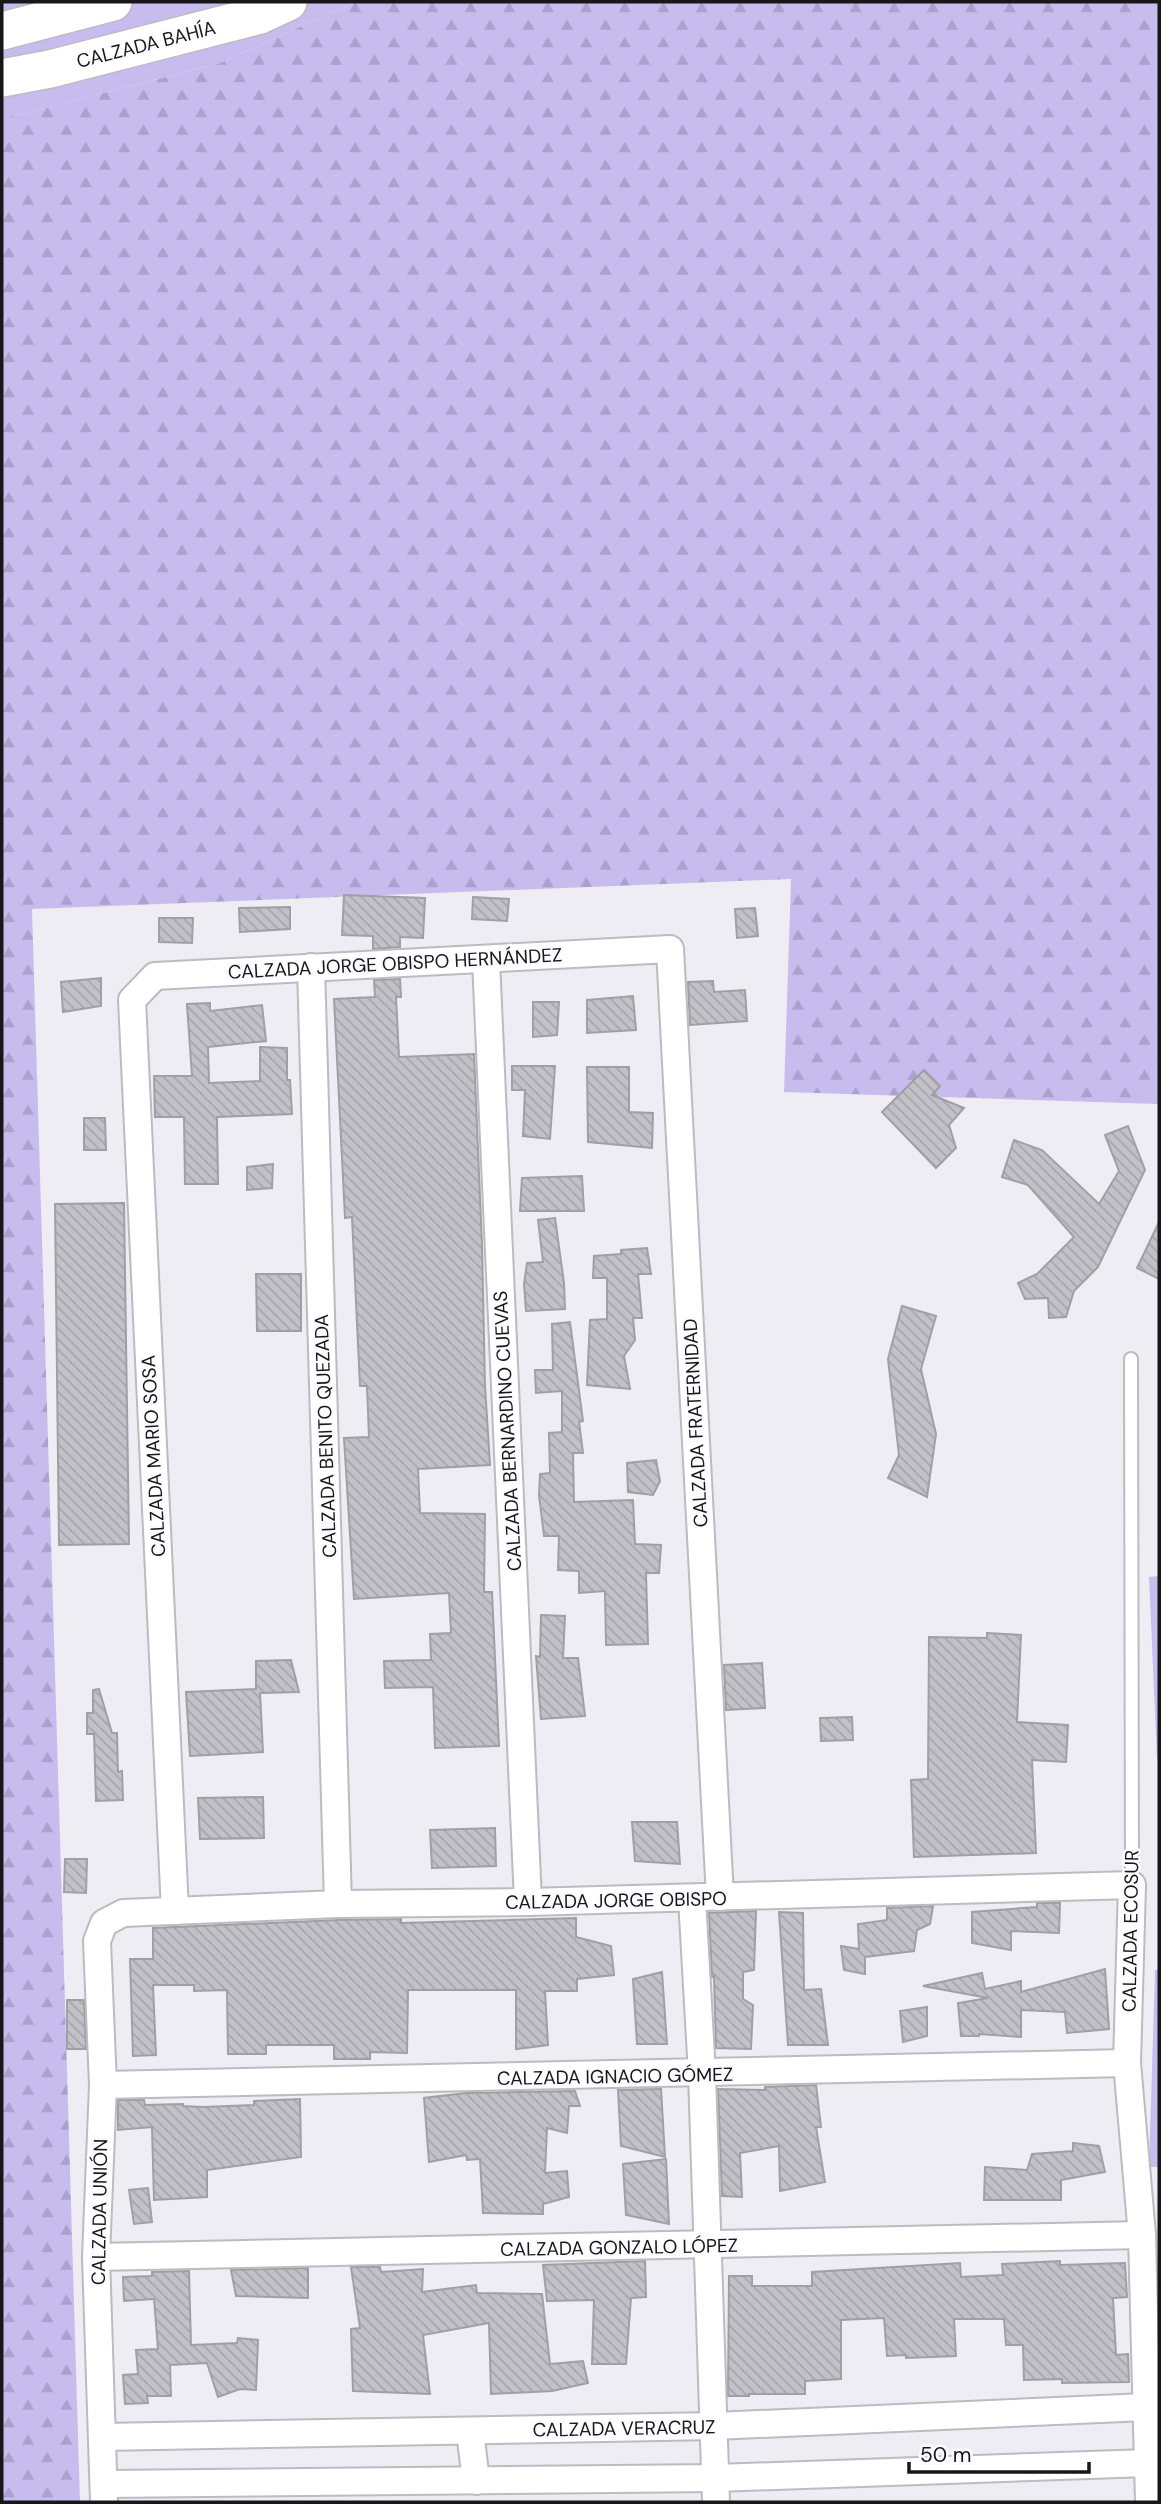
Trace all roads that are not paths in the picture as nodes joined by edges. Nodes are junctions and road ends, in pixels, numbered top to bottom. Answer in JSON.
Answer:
{"nodes":[{"id":1,"x":113,"y":2,"type":"edge"},
{"id":2,"x":288,"y":2,"type":"edge"},
{"id":3,"x":2,"y":31,"type":"edge"},
{"id":4,"x":2,"y":78,"type":"edge"},
{"id":5,"x":670,"y":949,"type":"joint"},
{"id":6,"x":486,"y":960,"type":"junction"},
{"id":7,"x":311,"y":967,"type":"junction"},
{"id":8,"x":132,"y":1000,"type":"joint"},
{"id":9,"x":1131,"y":1359,"type":"dead end"},
{"id":10,"x":1132,"y":1885,"type":"junction"},
{"id":11,"x":720,"y":1897,"type":"junction"},
{"id":12,"x":692,"y":1898,"type":"junction"},
{"id":13,"x":528,"y":1902,"type":"junction"},
{"id":14,"x":338,"y":1904,"type":"junction"},
{"id":15,"x":175,"y":1912,"type":"junction"},
{"id":16,"x":104,"y":1923,"type":"joint"},
{"id":17,"x":1127,"y":2063,"type":"junction"},
{"id":18,"x":702,"y":2074,"type":"junction"},
{"id":19,"x":103,"y":2085,"type":"junction"},
{"id":20,"x":1142,"y":2235,"type":"junction"},
{"id":21,"x":707,"y":2246,"type":"junction"},
{"id":22,"x":96,"y":2256,"type":"junction"},
{"id":23,"x":1146,"y":2407,"type":"junction"},
{"id":24,"x":715,"y":2426,"type":"junction"},
{"id":25,"x":470,"y":2431,"type":"junction"},
{"id":26,"x":102,"y":2437,"type":"junction"},
{"id":27,"x":1148,"y":2463,"type":"junction"},
{"id":28,"x":477,"y":2481,"type":"junction"},
{"id":29,"x":716,"y":2490,"type":"edge"},
{"id":30,"x":104,"y":2493,"type":"edge"},
{"id":31,"x":1149,"y":2502,"type":"edge"}],
"edges":[{"from":1,"to":3,"type":"main road"},
{"from":2,"to":4,"type":"main road","name":"CALZADA BAHÍA"},
{"from":5,"to":6,"type":"street","name":"CALZADA JORGE OBISPO HERNÁNDEZ"},
{"from":5,"to":11,"type":"street","name":"CALZADA FRATERNIDAD"},
{"from":6,"to":7,"type":"street","name":"CALZADA JORGE OBISPO HERNÁNDEZ"},
{"from":6,"to":13,"type":"street","name":"CALZADA BERNARDINO CUEVAS"},
{"from":7,"to":8,"type":"street","name":"CALZADA JORGE OBISPO HERNÁNDEZ"},
{"from":7,"to":14,"type":"street","name":"CALZADA BENITO QUEZADA"},
{"from":8,"to":15,"type":"street","name":"CALZADA MARIO SOSA"},
{"from":9,"to":10,"type":"lane","name":"CALZADA ECOSUR"},
{"from":10,"to":11,"type":"street","name":"CALZADA JORGE OBISPO"},
{"from":10,"to":17,"type":"street","name":"CALZADA ECOSUR"},
{"from":11,"to":12,"type":"street","name":"CALZADA JORGE OBISPO"},
{"from":12,"to":13,"type":"street","name":"CALZADA JORGE OBISPO"},
{"from":12,"to":18,"type":"street"},
{"from":13,"to":14,"type":"street","name":"CALZADA JORGE OBISPO"},
{"from":14,"to":15,"type":"street","name":"CALZADA JORGE OBISPO"},
{"from":15,"to":16,"type":"street","name":"CALZADA JORGE OBISPO"},
{"from":16,"to":19,"type":"street","name":"CALZADA UNIÓN"},
{"from":17,"to":18,"type":"street","name":"CALZADA IGNACIO GÓMEZ"},
{"from":17,"to":20,"type":"street","name":"CALZADA ECOSUR"},
{"from":18,"to":19,"type":"street","name":"CALZADA IGNACIO GÓMEZ"},
{"from":18,"to":21,"type":"street"},
{"from":19,"to":22,"type":"street","name":"CALZADA UNIÓN"},
{"from":20,"to":21,"type":"street","name":"CALZADA GONZALO LÓPEZ"},
{"from":20,"to":23,"type":"street","name":"CALZADA ECOSUR"},
{"from":21,"to":22,"type":"street","name":"CALZADA GONZALO LÓPEZ"},
{"from":21,"to":24,"type":"street"},
{"from":22,"to":26,"type":"street","name":"CALZADA UNIÓN"},
{"from":23,"to":24,"type":"street","name":"CALZADA VERACRUZ"},
{"from":23,"to":27,"type":"street","name":"CALZADA ECOSUR"},
{"from":24,"to":25,"type":"street","name":"CALZADA VERACRUZ"},
{"from":24,"to":29,"type":"street"},
{"from":25,"to":26,"type":"street","name":"CALZADA VERACRUZ"},
{"from":25,"to":28,"type":"street"},
{"from":26,"to":30,"type":"street","name":"CALZADA UNIÓN"},
{"from":27,"to":29,"type":"street"},
{"from":27,"to":31,"type":"street","name":"CALZADA ECOSUR"},
{"from":28,"to":29,"type":"street"},
{"from":28,"to":30,"type":"street"}]}
